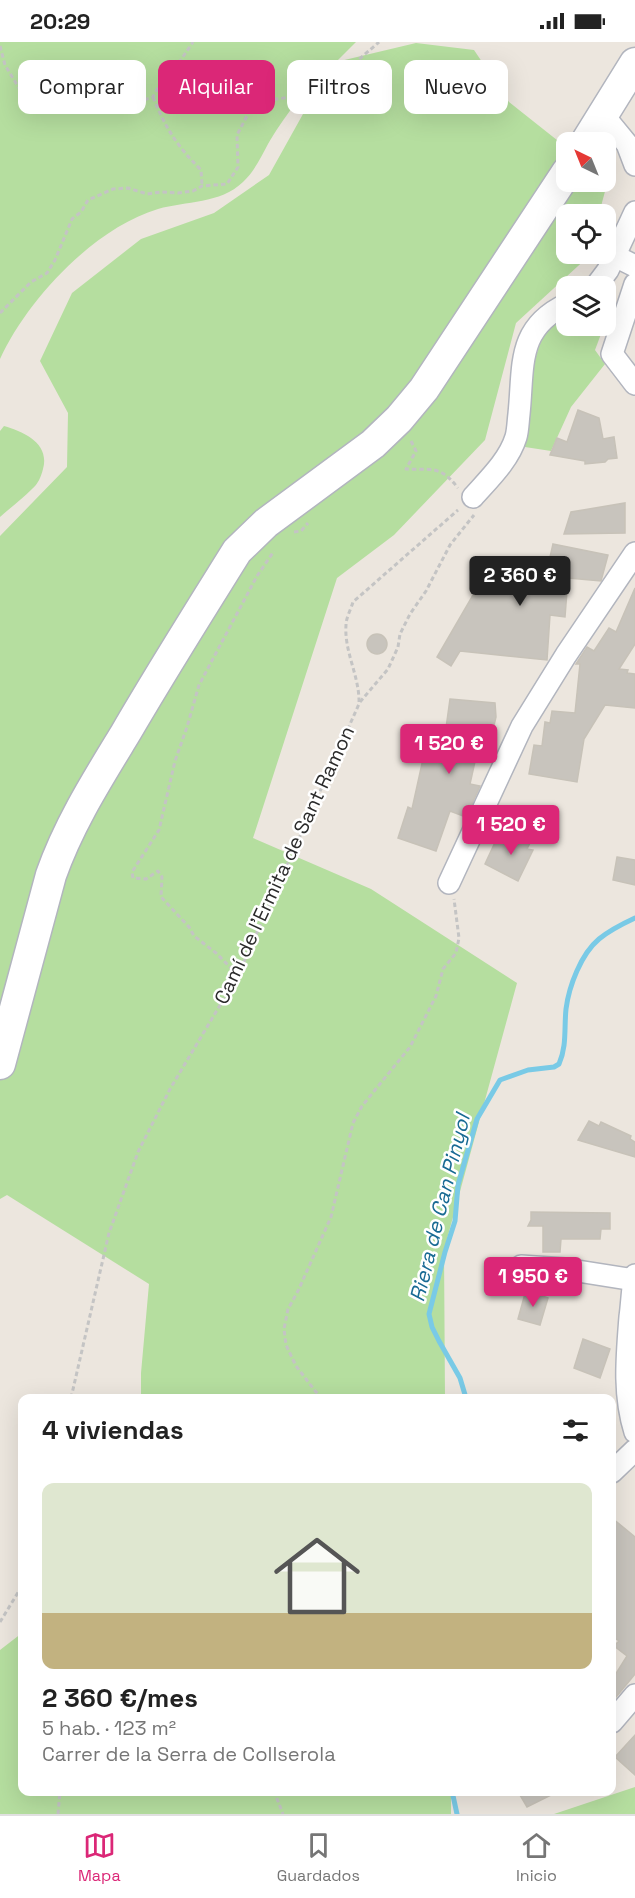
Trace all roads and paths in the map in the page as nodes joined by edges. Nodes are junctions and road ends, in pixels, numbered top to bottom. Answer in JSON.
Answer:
{"nodes":[{"id":1,"x":194,"y":42,"type":"edge"},
{"id":2,"x":379,"y":42,"type":"edge"},
{"id":3,"x":0,"y":46,"type":"edge"},
{"id":4,"x":635,"y":63,"type":"edge"},
{"id":5,"x":153,"y":97,"type":"junction"},
{"id":6,"x":604,"y":116,"type":"junction"},
{"id":7,"x":593,"y":132,"type":"edge"},
{"id":8,"x":635,"y":165,"type":"edge"},
{"id":9,"x":202,"y":186,"type":"junction"},
{"id":10,"x":556,"y":189,"type":"edge"},
{"id":11,"x":635,"y":212,"type":"edge"},
{"id":12,"x":616,"y":254,"type":"edge"},
{"id":13,"x":616,"y":257,"type":"edge"},
{"id":14,"x":635,"y":267,"type":"edge"},
{"id":15,"x":635,"y":284,"type":"edge"},
{"id":16,"x":556,"y":310,"type":"edge"},
{"id":17,"x":0,"y":313,"type":"edge"},
{"id":18,"x":635,"y":384,"type":"edge"},
{"id":19,"x":404,"y":440,"type":"dead end"},
{"id":20,"x":467,"y":498,"type":"junction"},
{"id":21,"x":312,"y":518,"type":"dead end"},
{"id":22,"x":292,"y":532,"type":"dead end"},
{"id":23,"x":277,"y":546,"type":"dead end"},
{"id":24,"x":635,"y":553,"type":"edge"},
{"id":25,"x":359,"y":704,"type":"junction"},
{"id":26,"x":449,"y":883,"type":"joint"},
{"id":27,"x":238,"y":975,"type":"junction"},
{"id":28,"x":0,"y":1064,"type":"edge"},
{"id":29,"x":521,"y":1266,"type":"dead end"},
{"id":30,"x":634,"y":1283,"type":"edge"},
{"id":31,"x":72,"y":1394,"type":"edge"},
{"id":32,"x":318,"y":1394,"type":"edge"},
{"id":33,"x":635,"y":1432,"type":"edge"},
{"id":34,"x":635,"y":1450,"type":"edge"},
{"id":35,"x":616,"y":1468,"type":"edge"},
{"id":36,"x":18,"y":1593,"type":"edge"},
{"id":37,"x":0,"y":1622,"type":"edge"},
{"id":38,"x":635,"y":1695,"type":"edge"},
{"id":39,"x":616,"y":1717,"type":"edge"},
{"id":40,"x":60,"y":1796,"type":"edge"},
{"id":41,"x":276,"y":1796,"type":"edge"},
{"id":42,"x":58,"y":1814,"type":"edge"},
{"id":43,"x":283,"y":1814,"type":"edge"}],
"edges":[{"from":1,"to":5,"type":"path"},
{"from":2,"to":9,"type":"path"},
{"from":3,"to":5,"type":"path"},
{"from":4,"to":6,"type":"street"},
{"from":5,"to":9,"type":"path"},
{"from":6,"to":7,"type":"street"},
{"from":6,"to":8,"type":"street"},
{"from":9,"to":17,"type":"path"},
{"from":10,"to":28,"type":"street"},
{"from":11,"to":12,"type":"street"},
{"from":13,"to":14,"type":"street"},
{"from":15,"to":18,"type":"street"},
{"from":16,"to":20,"type":"street"},
{"from":19,"to":20,"type":"path"},
{"from":20,"to":25,"type":"path"},
{"from":20,"to":25,"type":"path","name":"Camí de l'Ermita de Sant Ramon"},
{"from":21,"to":22,"type":"path"},
{"from":23,"to":27,"type":"path"},
{"from":24,"to":26,"type":"street"},
{"from":25,"to":27,"type":"path","name":"Camí de l'Ermita de Sant Ramon"},
{"from":26,"to":32,"type":"path"},
{"from":27,"to":31,"type":"path","name":"Camí de l'Ermita de Sant Ramon"},
{"from":29,"to":30,"type":"street"},
{"from":30,"to":33,"type":"street"},
{"from":34,"to":35,"type":"street"},
{"from":36,"to":37,"type":"path"},
{"from":38,"to":39,"type":"street"},
{"from":40,"to":42,"type":"path"},
{"from":41,"to":43,"type":"path"}]}
